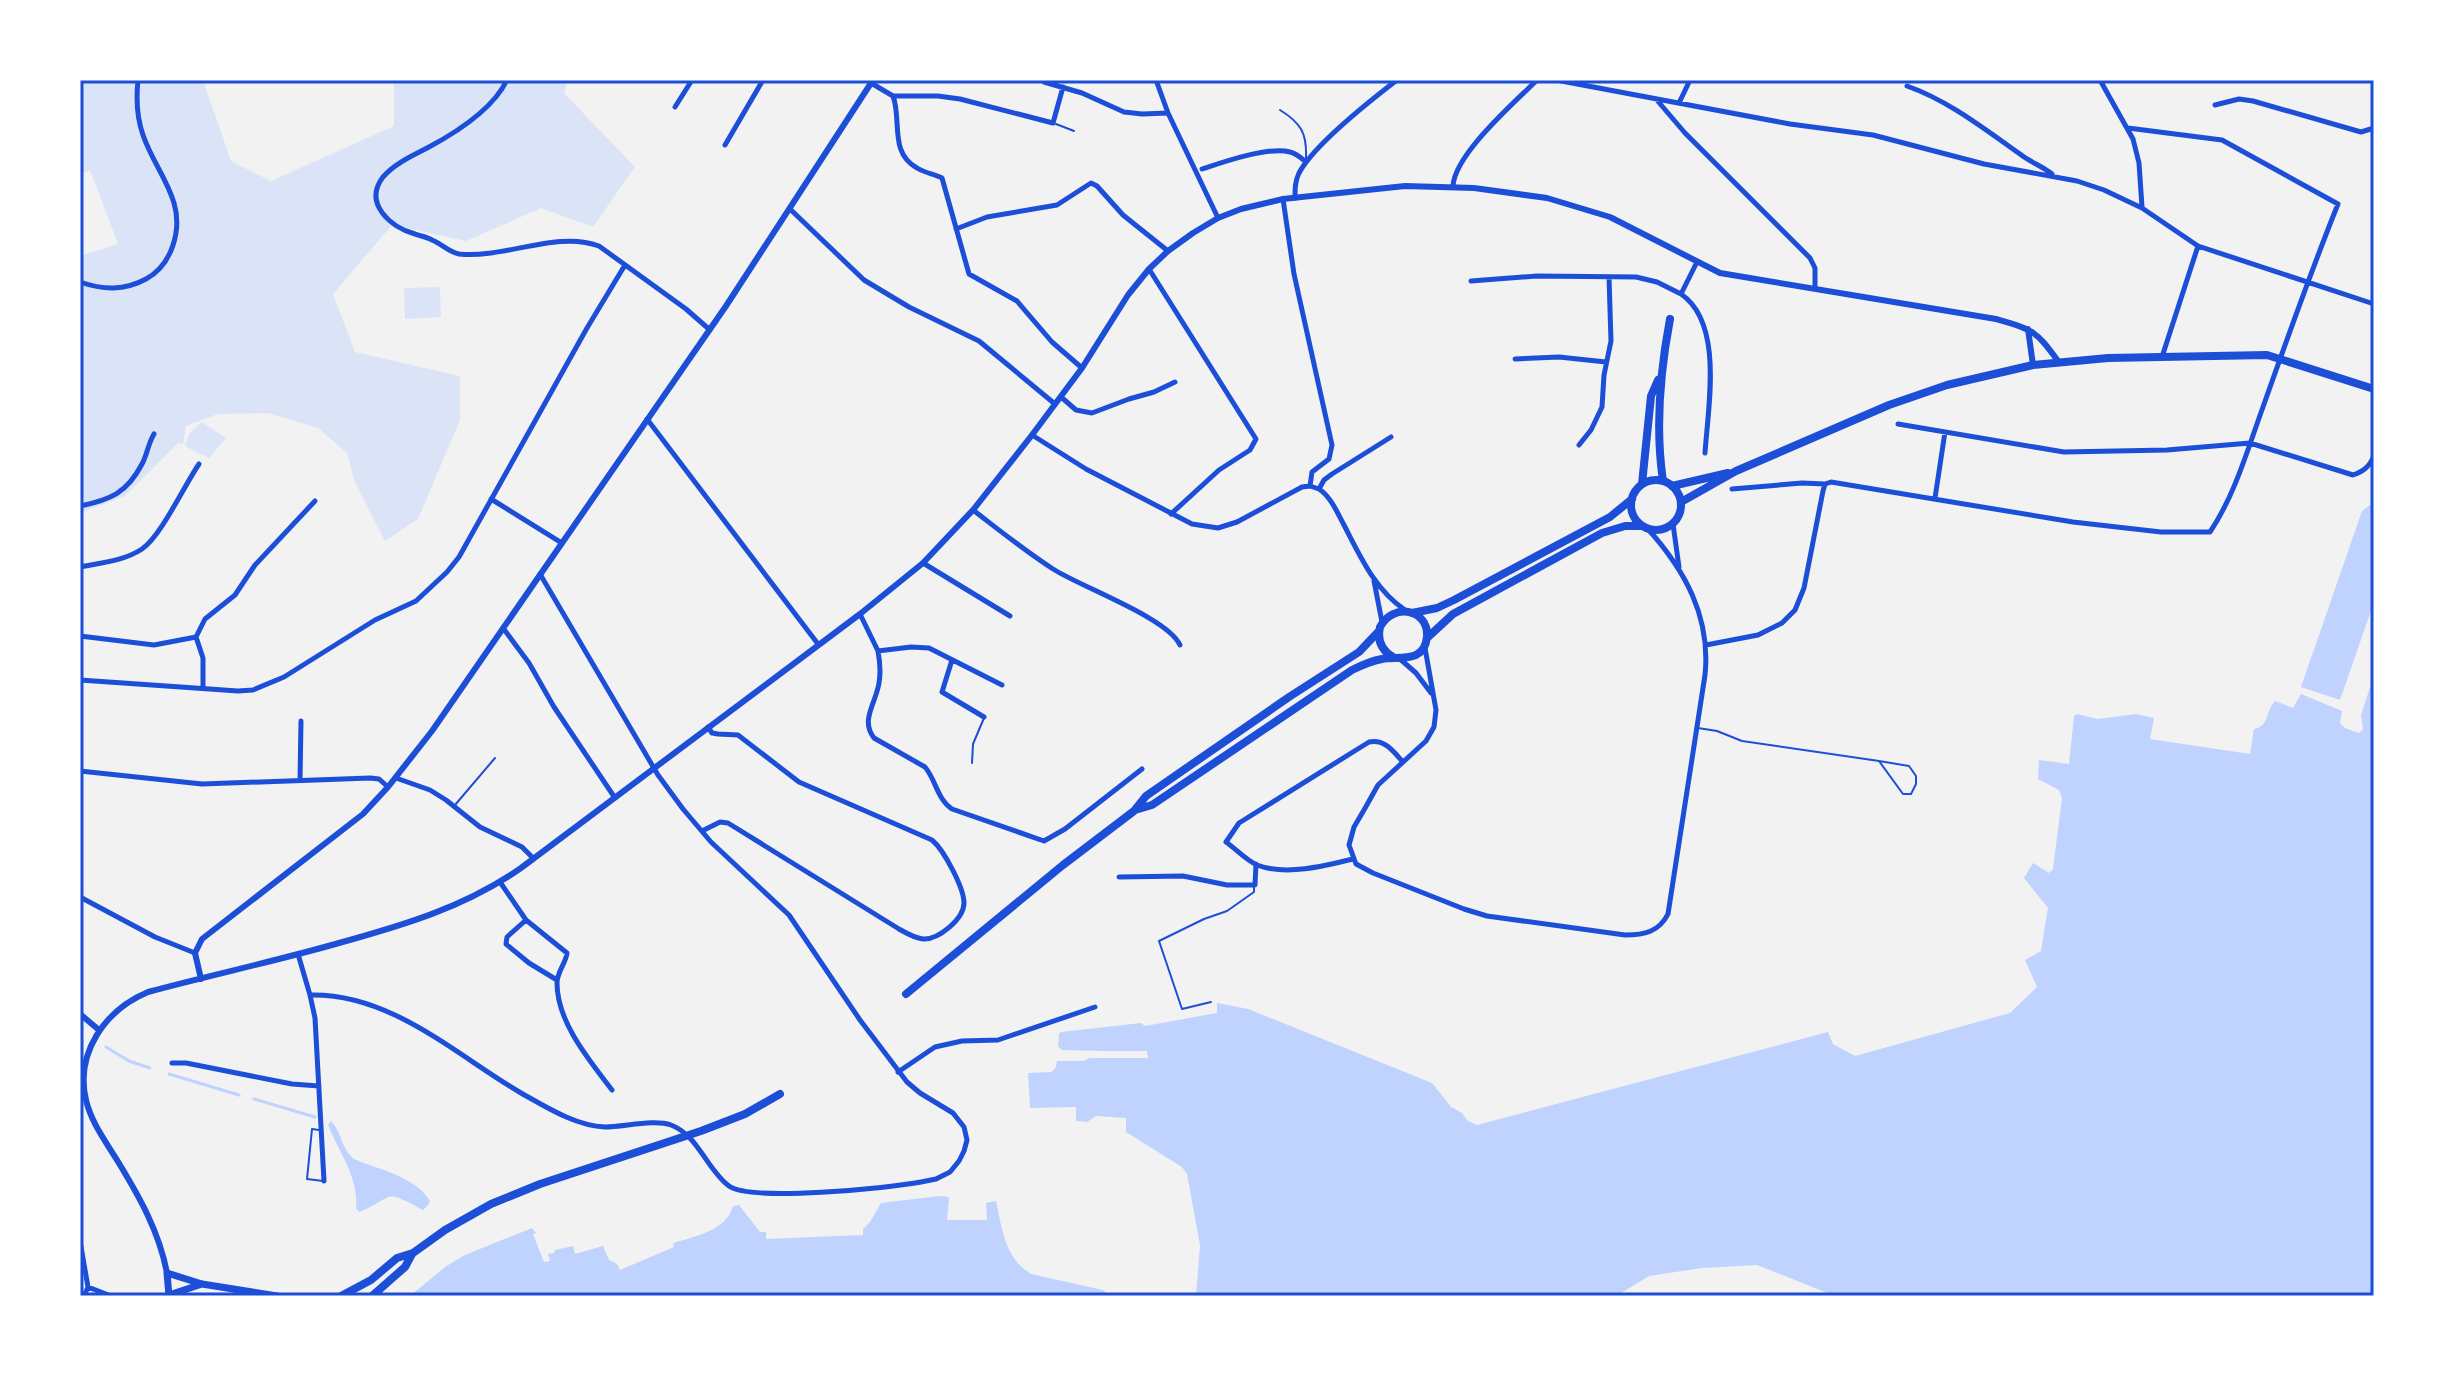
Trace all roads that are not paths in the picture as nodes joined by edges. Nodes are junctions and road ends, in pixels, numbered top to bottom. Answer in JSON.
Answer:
{"nodes":[{"id":1,"x":138,"y":80,"type":"edge"},
{"id":2,"x":507,"y":80,"type":"edge"},
{"id":3,"x":692,"y":80,"type":"edge"},
{"id":4,"x":763,"y":80,"type":"edge"},
{"id":5,"x":1156,"y":80,"type":"edge"},
{"id":6,"x":1397,"y":80,"type":"edge"},
{"id":7,"x":1537,"y":80,"type":"edge"},
{"id":8,"x":1556,"y":80,"type":"edge"},
{"id":9,"x":1690,"y":80,"type":"edge"},
{"id":10,"x":2100,"y":80,"type":"edge"},
{"id":11,"x":872,"y":82,"type":"edge"},
{"id":12,"x":1044,"y":82,"type":"edge"},
{"id":13,"x":1907,"y":86,"type":"dead end"},
{"id":14,"x":1063,"y":87,"type":"junction"},
{"id":15,"x":893,"y":96,"type":"junction"},
{"id":16,"x":1655,"y":98,"type":"junction"},
{"id":17,"x":1679,"y":103,"type":"junction"},
{"id":18,"x":2215,"y":105,"type":"dead end"},
{"id":19,"x":675,"y":107,"type":"dead end"},
{"id":20,"x":1280,"y":110,"type":"dead end"},
{"id":21,"x":1168,"y":113,"type":"junction"},
{"id":22,"x":1053,"y":123,"type":"junction"},
{"id":23,"x":2128,"y":128,"type":"junction"},
{"id":24,"x":2374,"y":128,"type":"edge"},
{"id":25,"x":1074,"y":131,"type":"dead end"},
{"id":26,"x":725,"y":145,"type":"dead end"},
{"id":27,"x":1306,"y":162,"type":"junction"},
{"id":28,"x":1202,"y":169,"type":"dead end"},
{"id":29,"x":2054,"y":176,"type":"junction"},
{"id":30,"x":1453,"y":186,"type":"junction"},
{"id":31,"x":1295,"y":198,"type":"junction"},
{"id":32,"x":1283,"y":199,"type":"junction"},
{"id":33,"x":2142,"y":208,"type":"junction"},
{"id":34,"x":790,"y":209,"type":"junction"},
{"id":35,"x":1218,"y":218,"type":"junction"},
{"id":36,"x":956,"y":229,"type":"junction"},
{"id":37,"x":2198,"y":246,"type":"junction"},
{"id":38,"x":1168,"y":251,"type":"junction"},
{"id":39,"x":1697,"y":262,"type":"junction"},
{"id":40,"x":625,"y":265,"type":"junction"},
{"id":41,"x":1149,"y":269,"type":"junction"},
{"id":42,"x":1609,"y":277,"type":"junction"},
{"id":43,"x":1471,"y":281,"type":"dead end"},
{"id":44,"x":80,"y":282,"type":"edge"},
{"id":45,"x":2306,"y":284,"type":"junction"},
{"id":46,"x":1815,"y":288,"type":"junction"},
{"id":47,"x":1681,"y":294,"type":"junction"},
{"id":48,"x":2374,"y":304,"type":"edge"},
{"id":49,"x":1670,"y":319,"type":"dead end"},
{"id":50,"x":2028,"y":329,"type":"junction"},
{"id":51,"x":710,"y":330,"type":"junction"},
{"id":52,"x":2162,"y":357,"type":"junction"},
{"id":53,"x":2281,"y":358,"type":"junction"},
{"id":54,"x":1515,"y":359,"type":"dead end"},
{"id":55,"x":2058,"y":361,"type":"junction"},
{"id":56,"x":1606,"y":362,"type":"junction"},
{"id":57,"x":2033,"y":365,"type":"junction"},
{"id":58,"x":1082,"y":368,"type":"junction"},
{"id":59,"x":1660,"y":375,"type":"junction"},
{"id":60,"x":1175,"y":382,"type":"dead end"},
{"id":61,"x":2374,"y":389,"type":"edge"},
{"id":62,"x":1061,"y":397,"type":"junction"},
{"id":63,"x":1055,"y":404,"type":"junction"},
{"id":64,"x":646,"y":419,"type":"junction"},
{"id":65,"x":1898,"y":424,"type":"dead end"},
{"id":66,"x":1945,"y":432,"type":"junction"},
{"id":67,"x":154,"y":434,"type":"dead end"},
{"id":68,"x":1032,"y":435,"type":"junction"},
{"id":69,"x":1391,"y":437,"type":"dead end"},
{"id":70,"x":2250,"y":443,"type":"junction"},
{"id":71,"x":1579,"y":445,"type":"dead end"},
{"id":72,"x":1705,"y":453,"type":"dead end"},
{"id":73,"x":2374,"y":456,"type":"edge"},
{"id":74,"x":199,"y":464,"type":"dead end"},
{"id":75,"x":1736,"y":471,"type":"junction"},
{"id":76,"x":1663,"y":481,"type":"junction"},
{"id":77,"x":1642,"y":484,"type":"junction"},
{"id":78,"x":1825,"y":484,"type":"junction"},
{"id":79,"x":1310,"y":486,"type":"junction"},
{"id":80,"x":1672,"y":486,"type":"junction"},
{"id":81,"x":1319,"y":489,"type":"junction"},
{"id":82,"x":1732,"y":489,"type":"dead end"},
{"id":83,"x":1935,"y":498,"type":"junction"},
{"id":84,"x":491,"y":499,"type":"junction"},
{"id":85,"x":1632,"y":499,"type":"junction"},
{"id":86,"x":315,"y":501,"type":"dead end"},
{"id":87,"x":1681,"y":502,"type":"junction"},
{"id":88,"x":80,"y":506,"type":"edge"},
{"id":89,"x":973,"y":510,"type":"junction"},
{"id":90,"x":1171,"y":514,"type":"junction"},
{"id":91,"x":1673,"y":524,"type":"junction"},
{"id":92,"x":1645,"y":527,"type":"junction"},
{"id":93,"x":562,"y":543,"type":"junction"},
{"id":94,"x":923,"y":563,"type":"junction"},
{"id":95,"x":80,"y":567,"type":"edge"},
{"id":96,"x":1679,"y":568,"type":"junction"},
{"id":97,"x":540,"y":574,"type":"junction"},
{"id":98,"x":1374,"y":580,"type":"junction"},
{"id":99,"x":1410,"y":612,"type":"junction"},
{"id":100,"x":860,"y":614,"type":"junction"},
{"id":101,"x":1010,"y":616,"type":"dead end"},
{"id":102,"x":1381,"y":627,"type":"junction"},
{"id":103,"x":503,"y":628,"type":"junction"},
{"id":104,"x":80,"y":636,"type":"edge"},
{"id":105,"x":196,"y":637,"type":"junction"},
{"id":106,"x":1426,"y":641,"type":"junction"},
{"id":107,"x":818,"y":644,"type":"junction"},
{"id":108,"x":1180,"y":645,"type":"dead end"},
{"id":109,"x":1706,"y":645,"type":"junction"},
{"id":110,"x":878,"y":651,"type":"junction"},
{"id":111,"x":1396,"y":658,"type":"junction"},
{"id":112,"x":952,"y":660,"type":"junction"},
{"id":113,"x":80,"y":680,"type":"edge"},
{"id":114,"x":1002,"y":685,"type":"dead end"},
{"id":115,"x":203,"y":688,"type":"junction"},
{"id":116,"x":1431,"y":694,"type":"junction"},
{"id":117,"x":984,"y":717,"type":"joint"},
{"id":118,"x":301,"y":721,"type":"dead end"},
{"id":119,"x":708,"y":727,"type":"junction"},
{"id":120,"x":1695,"y":727,"type":"junction"},
{"id":121,"x":495,"y":758,"type":"dead end"},
{"id":122,"x":1879,"y":761,"type":"junction"},
{"id":123,"x":1403,"y":762,"type":"junction"},
{"id":124,"x":972,"y":763,"type":"dead end"},
{"id":125,"x":655,"y":767,"type":"junction"},
{"id":126,"x":1142,"y":769,"type":"dead end"},
{"id":127,"x":80,"y":771,"type":"edge"},
{"id":128,"x":396,"y":778,"type":"junction"},
{"id":129,"x":300,"y":781,"type":"junction"},
{"id":130,"x":388,"y":787,"type":"junction"},
{"id":131,"x":615,"y":798,"type":"junction"},
{"id":132,"x":454,"y":805,"type":"junction"},
{"id":133,"x":1134,"y":811,"type":"junction"},
{"id":134,"x":702,"y":831,"type":"junction"},
{"id":135,"x":533,"y":858,"type":"junction"},
{"id":136,"x":1353,"y":859,"type":"junction"},
{"id":137,"x":1256,"y":864,"type":"junction"},
{"id":138,"x":1119,"y":877,"type":"dead end"},
{"id":139,"x":500,"y":882,"type":"junction"},
{"id":140,"x":1255,"y":885,"type":"junction"},
{"id":141,"x":80,"y":897,"type":"edge"},
{"id":142,"x":526,"y":920,"type":"junction"},
{"id":143,"x":195,"y":953,"type":"junction"},
{"id":144,"x":298,"y":954,"type":"junction"},
{"id":145,"x":201,"y":979,"type":"junction"},
{"id":146,"x":557,"y":980,"type":"junction"},
{"id":147,"x":906,"y":994,"type":"dead end"},
{"id":148,"x":310,"y":995,"type":"junction"},
{"id":149,"x":1211,"y":1002,"type":"dead end"},
{"id":150,"x":1095,"y":1007,"type":"dead end"},
{"id":151,"x":80,"y":1014,"type":"edge"},
{"id":152,"x":99,"y":1030,"type":"junction"},
{"id":153,"x":172,"y":1063,"type":"dead end"},
{"id":154,"x":898,"y":1072,"type":"junction"},
{"id":155,"x":319,"y":1086,"type":"junction"},
{"id":156,"x":612,"y":1090,"type":"dead end"},
{"id":157,"x":780,"y":1094,"type":"dead end"},
{"id":158,"x":83,"y":1102,"type":"edge"},
{"id":159,"x":322,"y":1131,"type":"junction"},
{"id":160,"x":324,"y":1181,"type":"joint"},
{"id":161,"x":80,"y":1241,"type":"edge"},
{"id":162,"x":413,"y":1253,"type":"junction"},
{"id":163,"x":167,"y":1273,"type":"junction"},
{"id":164,"x":202,"y":1284,"type":"junction"},
{"id":165,"x":88,"y":1287,"type":"junction"},
{"id":166,"x":262,"y":1295,"type":"edge"},
{"id":167,"x":84,"y":1296,"type":"edge"},
{"id":168,"x":111,"y":1296,"type":"edge"},
{"id":169,"x":169,"y":1296,"type":"edge"},
{"id":170,"x":277,"y":1296,"type":"edge"},
{"id":171,"x":341,"y":1296,"type":"edge"},
{"id":172,"x":372,"y":1296,"type":"edge"}],
"edges":[{"from":1,"to":44,"type":"street"},
{"from":2,"to":40,"type":"street"},
{"from":3,"to":19,"type":"street"},
{"from":4,"to":26,"type":"street"},
{"from":5,"to":21,"type":"street"},
{"from":6,"to":27,"type":"street"},
{"from":7,"to":30,"type":"street"},
{"from":8,"to":16,"type":"street"},
{"from":9,"to":17,"type":"street"},
{"from":10,"to":23,"type":"street"},
{"from":11,"to":15,"type":"street"},
{"from":11,"to":34,"type":"street"},
{"from":12,"to":14,"type":"street"},
{"from":13,"to":29,"type":"street"},
{"from":14,"to":21,"type":"street"},
{"from":14,"to":22,"type":"street"},
{"from":15,"to":22,"type":"street"},
{"from":15,"to":36,"type":"street"},
{"from":16,"to":17,"type":"street"},
{"from":16,"to":46,"type":"street"},
{"from":17,"to":29,"type":"street"},
{"from":18,"to":24,"type":"street"},
{"from":20,"to":27,"type":"lane"},
{"from":21,"to":35,"type":"street"},
{"from":22,"to":25,"type":"lane"},
{"from":23,"to":33,"type":"street"},
{"from":23,"to":45,"type":"street"},
{"from":27,"to":28,"type":"street"},
{"from":27,"to":31,"type":"street"},
{"from":29,"to":33,"type":"street"},
{"from":30,"to":31,"type":"street"},
{"from":30,"to":39,"type":"street"},
{"from":31,"to":32,"type":"street"},
{"from":32,"to":35,"type":"street"},
{"from":32,"to":79,"type":"street"},
{"from":33,"to":37,"type":"street"},
{"from":34,"to":51,"type":"street"},
{"from":34,"to":63,"type":"street"},
{"from":35,"to":38,"type":"street"},
{"from":36,"to":38,"type":"street"},
{"from":36,"to":58,"type":"street"},
{"from":37,"to":45,"type":"street"},
{"from":37,"to":52,"type":"street"},
{"from":38,"to":41,"type":"street"},
{"from":39,"to":46,"type":"street"},
{"from":39,"to":47,"type":"street"},
{"from":40,"to":51,"type":"street"},
{"from":40,"to":84,"type":"street"},
{"from":41,"to":58,"type":"street"},
{"from":41,"to":90,"type":"street"},
{"from":42,"to":43,"type":"street"},
{"from":42,"to":47,"type":"street"},
{"from":42,"to":56,"type":"street"},
{"from":45,"to":48,"type":"street"},
{"from":45,"to":53,"type":"street"},
{"from":46,"to":50,"type":"street"},
{"from":47,"to":72,"type":"street"},
{"from":49,"to":59,"type":"highway"},
{"from":50,"to":55,"type":"street"},
{"from":50,"to":57,"type":"street"},
{"from":51,"to":64,"type":"street"},
{"from":52,"to":53,"type":"highway"},
{"from":52,"to":55,"type":"highway"},
{"from":53,"to":61,"type":"highway"},
{"from":53,"to":70,"type":"street"},
{"from":54,"to":56,"type":"street"},
{"from":55,"to":57,"type":"highway"},
{"from":56,"to":71,"type":"street"},
{"from":57,"to":75,"type":"highway"},
{"from":58,"to":62,"type":"street"},
{"from":59,"to":76,"type":"highway"},
{"from":59,"to":77,"type":"highway"},
{"from":60,"to":62,"type":"street"},
{"from":62,"to":63,"type":"street"},
{"from":63,"to":68,"type":"street"},
{"from":64,"to":93,"type":"street"},
{"from":64,"to":107,"type":"street"},
{"from":65,"to":66,"type":"street"},
{"from":66,"to":70,"type":"street"},
{"from":66,"to":83,"type":"street"},
{"from":67,"to":88,"type":"street"},
{"from":68,"to":89,"type":"street"},
{"from":68,"to":90,"type":"street"},
{"from":69,"to":81,"type":"street"},
{"from":70,"to":73,"type":"street"},
{"from":70,"to":83,"type":"street"},
{"from":74,"to":95,"type":"street"},
{"from":75,"to":80,"type":"highway"},
{"from":75,"to":87,"type":"highway"},
{"from":76,"to":77,"type":"highway"},
{"from":76,"to":80,"type":"highway"},
{"from":77,"to":85,"type":"highway"},
{"from":78,"to":82,"type":"street"},
{"from":78,"to":83,"type":"street"},
{"from":78,"to":109,"type":"street"},
{"from":79,"to":81,"type":"street"},
{"from":79,"to":90,"type":"street"},
{"from":80,"to":87,"type":"highway"},
{"from":81,"to":98,"type":"street"},
{"from":84,"to":93,"type":"street"},
{"from":84,"to":115,"type":"street"},
{"from":85,"to":92,"type":"highway"},
{"from":85,"to":99,"type":"highway"},
{"from":86,"to":105,"type":"street"},
{"from":87,"to":91,"type":"highway"},
{"from":89,"to":94,"type":"street"},
{"from":89,"to":108,"type":"street"},
{"from":91,"to":92,"type":"highway"},
{"from":91,"to":96,"type":"street"},
{"from":92,"to":96,"type":"street"},
{"from":92,"to":106,"type":"highway"},
{"from":93,"to":97,"type":"street"},
{"from":94,"to":100,"type":"street"},
{"from":94,"to":101,"type":"street"},
{"from":96,"to":109,"type":"street"},
{"from":97,"to":103,"type":"street"},
{"from":97,"to":125,"type":"street"},
{"from":98,"to":99,"type":"street"},
{"from":98,"to":102,"type":"street"},
{"from":99,"to":102,"type":"highway"},
{"from":99,"to":106,"type":"highway"},
{"from":100,"to":107,"type":"street"},
{"from":100,"to":110,"type":"street"},
{"from":102,"to":111,"type":"highway"},
{"from":102,"to":133,"type":"highway"},
{"from":103,"to":128,"type":"street"},
{"from":103,"to":131,"type":"street"},
{"from":104,"to":105,"type":"street"},
{"from":105,"to":115,"type":"street"},
{"from":106,"to":111,"type":"highway"},
{"from":106,"to":116,"type":"street"},
{"from":107,"to":119,"type":"street"},
{"from":109,"to":120,"type":"street"},
{"from":110,"to":112,"type":"street"},
{"from":110,"to":126,"type":"street"},
{"from":111,"to":116,"type":"street"},
{"from":111,"to":133,"type":"highway"},
{"from":112,"to":114,"type":"street"},
{"from":112,"to":117,"type":"street"},
{"from":113,"to":115,"type":"street"},
{"from":116,"to":123,"type":"street"},
{"from":117,"to":124,"type":"lane"},
{"from":118,"to":129,"type":"street"},
{"from":119,"to":125,"type":"street"},
{"from":119,"to":134,"type":"street"},
{"from":120,"to":122,"type":"lane"},
{"from":120,"to":136,"type":"street"},
{"from":121,"to":132,"type":"lane"},
{"from":122,"to":122,"type":"lane"},
{"from":123,"to":136,"type":"street"},
{"from":123,"to":137,"type":"street"},
{"from":125,"to":131,"type":"street"},
{"from":125,"to":134,"type":"street"},
{"from":127,"to":129,"type":"street"},
{"from":128,"to":130,"type":"street"},
{"from":128,"to":132,"type":"street"},
{"from":129,"to":130,"type":"street"},
{"from":130,"to":143,"type":"street"},
{"from":131,"to":135,"type":"street"},
{"from":132,"to":135,"type":"street"},
{"from":133,"to":147,"type":"highway"},
{"from":134,"to":154,"type":"street"},
{"from":135,"to":139,"type":"street"},
{"from":136,"to":137,"type":"street"},
{"from":137,"to":140,"type":"street"},
{"from":138,"to":140,"type":"street"},
{"from":139,"to":142,"type":"street"},
{"from":139,"to":144,"type":"street"},
{"from":140,"to":149,"type":"lane"},
{"from":141,"to":143,"type":"street"},
{"from":142,"to":146,"type":"street"},
{"from":142,"to":146,"type":"street"},
{"from":143,"to":145,"type":"street"},
{"from":144,"to":145,"type":"street"},
{"from":144,"to":148,"type":"street"},
{"from":145,"to":152,"type":"street"},
{"from":146,"to":156,"type":"street"},
{"from":148,"to":154,"type":"street"},
{"from":148,"to":155,"type":"street"},
{"from":150,"to":154,"type":"street"},
{"from":151,"to":152,"type":"street"},
{"from":152,"to":158,"type":"street"},
{"from":153,"to":155,"type":"street"},
{"from":155,"to":159,"type":"street"},
{"from":157,"to":162,"type":"highway"},
{"from":158,"to":163,"type":"street"},
{"from":159,"to":160,"type":"street"},
{"from":159,"to":160,"type":"lane"},
{"from":161,"to":165,"type":"street"},
{"from":162,"to":171,"type":"highway"},
{"from":162,"to":172,"type":"highway"},
{"from":163,"to":164,"type":"main road"},
{"from":163,"to":169,"type":"main road"},
{"from":164,"to":166,"type":"main road"},
{"from":164,"to":169,"type":"main road"},
{"from":165,"to":167,"type":"street"},
{"from":165,"to":168,"type":"street"},
{"from":166,"to":170,"type":"main road"}]}
